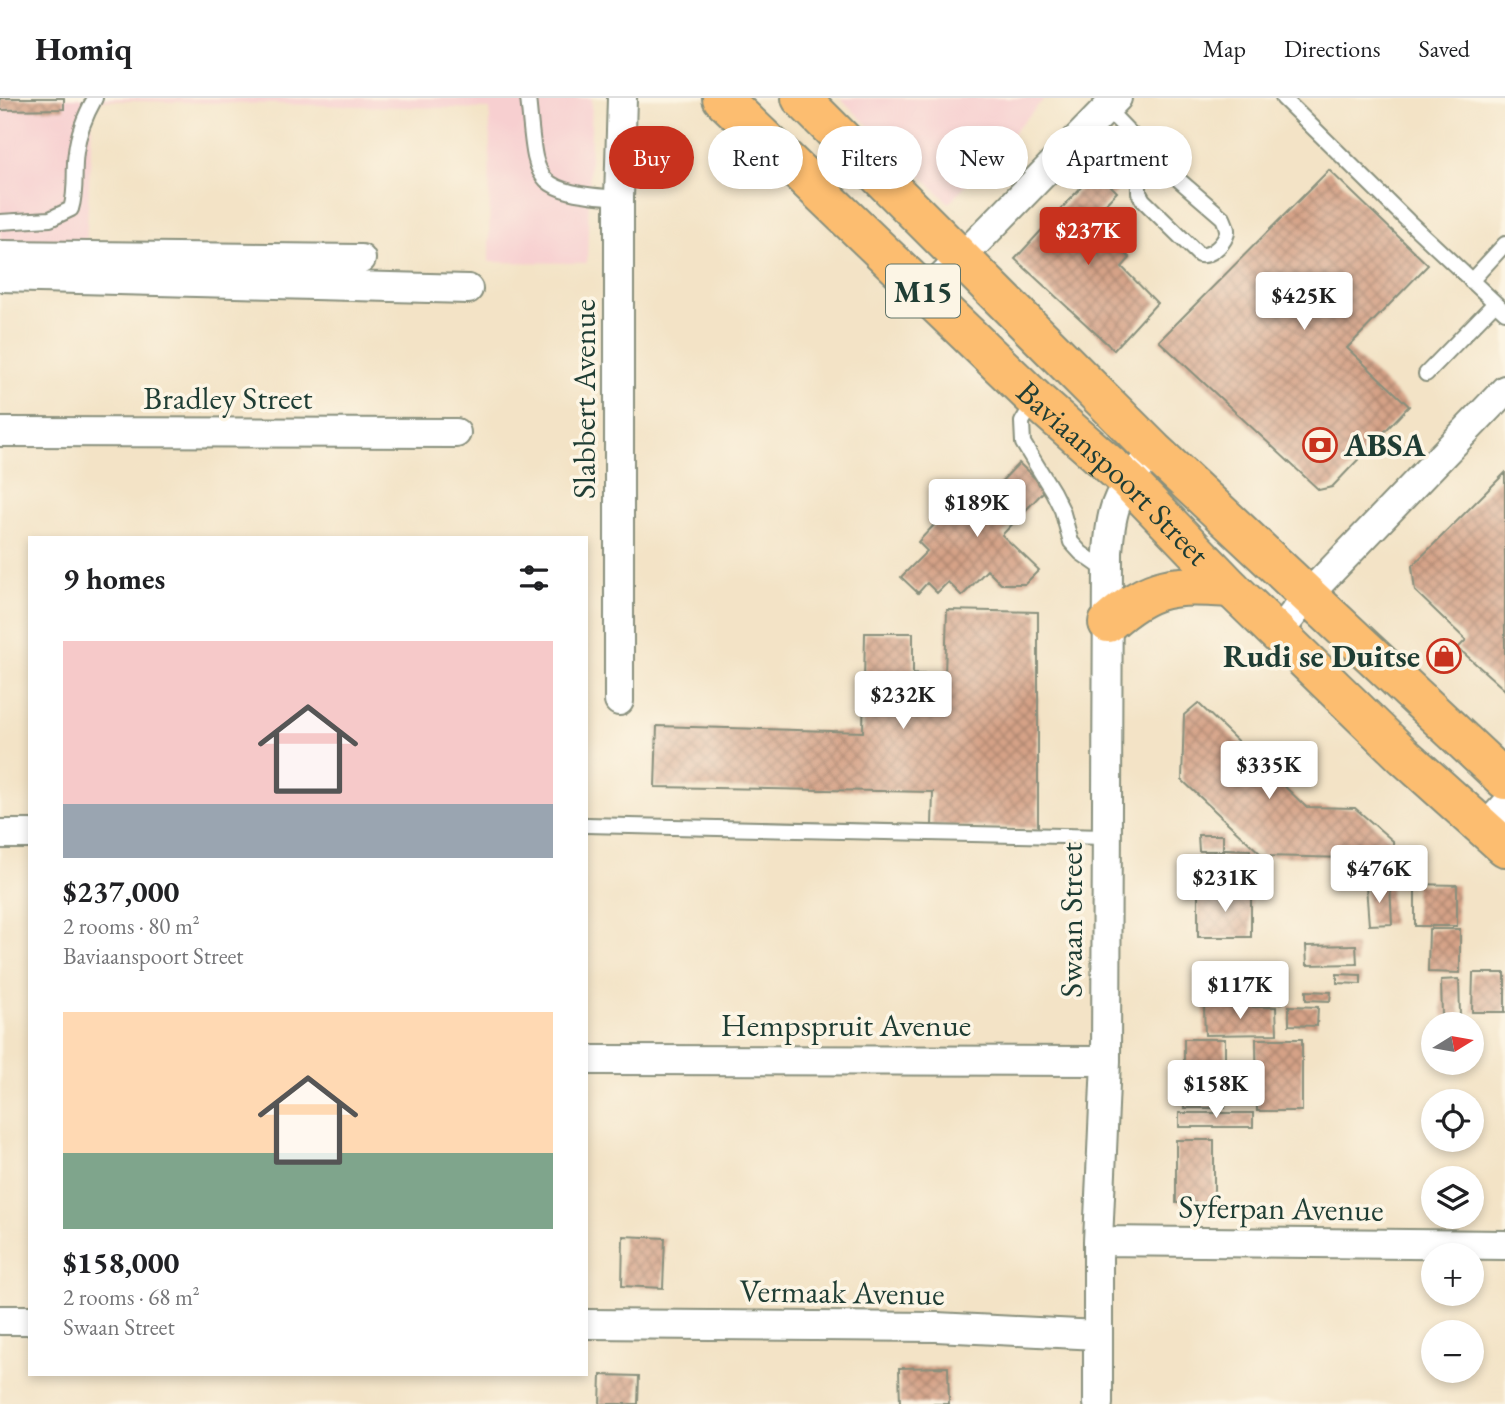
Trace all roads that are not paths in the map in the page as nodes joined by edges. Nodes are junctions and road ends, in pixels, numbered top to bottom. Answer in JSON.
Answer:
{"nodes":[{"id":1,"x":96,"y":98,"type":"edge"},
{"id":2,"x":528,"y":98,"type":"edge"},
{"id":3,"x":622,"y":98,"type":"edge"},
{"id":4,"x":722,"y":98,"type":"edge"},
{"id":5,"x":801,"y":98,"type":"edge"},
{"id":6,"x":1283,"y":98,"type":"edge"},
{"id":7,"x":1112,"y":104,"type":"edge"},
{"id":8,"x":1129,"y":126,"type":"edge"},
{"id":9,"x":1157,"y":161,"type":"joint"},
{"id":10,"x":619,"y":198,"type":"junction"},
{"id":11,"x":0,"y":222,"type":"edge"},
{"id":12,"x":1505,"y":244,"type":"edge"},
{"id":13,"x":0,"y":255,"type":"edge"},
{"id":14,"x":962,"y":256,"type":"junction"},
{"id":15,"x":361,"y":259,"type":"dead end"},
{"id":16,"x":0,"y":278,"type":"edge"},
{"id":17,"x":1471,"y":281,"type":"junction"},
{"id":18,"x":468,"y":289,"type":"dead end"},
{"id":19,"x":926,"y":294,"type":"junction"},
{"id":20,"x":1500,"y":307,"type":"edge"},
{"id":21,"x":1426,"y":374,"type":"dead end"},
{"id":22,"x":1505,"y":390,"type":"edge"},
{"id":23,"x":1035,"y":399,"type":"junction"},
{"id":24,"x":0,"y":432,"type":"edge"},
{"id":25,"x":456,"y":433,"type":"dead end"},
{"id":26,"x":1153,"y":450,"type":"junction"},
{"id":27,"x":1128,"y":481,"type":"junction"},
{"id":28,"x":1108,"y":572,"type":"junction"},
{"id":29,"x":1231,"y":588,"type":"junction"},
{"id":30,"x":1307,"y":596,"type":"junction"},
{"id":31,"x":1108,"y":623,"type":"junction"},
{"id":32,"x":1278,"y":634,"type":"junction"},
{"id":33,"x":619,"y":701,"type":"dead end"},
{"id":34,"x":1505,"y":779,"type":"edge"},
{"id":35,"x":588,"y":824,"type":"edge"},
{"id":36,"x":1498,"y":827,"type":"edge"},
{"id":37,"x":0,"y":834,"type":"edge"},
{"id":38,"x":28,"y":834,"type":"edge"},
{"id":39,"x":1106,"y":836,"type":"junction"},
{"id":40,"x":588,"y":1060,"type":"edge"},
{"id":41,"x":1106,"y":1060,"type":"junction"},
{"id":42,"x":1098,"y":1241,"type":"junction"},
{"id":43,"x":1505,"y":1245,"type":"edge"},
{"id":44,"x":0,"y":1320,"type":"edge"},
{"id":45,"x":28,"y":1320,"type":"edge"},
{"id":46,"x":588,"y":1324,"type":"edge"},
{"id":47,"x":1098,"y":1335,"type":"junction"},
{"id":48,"x":1098,"y":1404,"type":"edge"}],
"edges":[{"from":1,"to":11,"type":"lane"},
{"from":2,"to":10,"type":"lane"},
{"from":3,"to":10,"type":"street","name":"Slabbert Avenue"},
{"from":4,"to":19,"type":"main road","name":"Baviaanspoort Street","number":"M15"},
{"from":5,"to":14,"type":"main road","name":"Baviaanspoort Street","number":"M15"},
{"from":6,"to":17,"type":"lane"},
{"from":7,"to":8,"type":"lane"},
{"from":7,"to":14,"type":"street"},
{"from":9,"to":9,"type":"lane"},
{"from":10,"to":33,"type":"street","name":"Slabbert Avenue"},
{"from":12,"to":17,"type":"lane"},
{"from":13,"to":15,"type":"street"},
{"from":14,"to":19,"type":"street"},
{"from":14,"to":26,"type":"main road","name":"Baviaanspoort Street","number":"M15"},
{"from":16,"to":18,"type":"street"},
{"from":17,"to":20,"type":"lane"},
{"from":19,"to":23,"type":"main road","name":"Baviaanspoort Street","number":"M15"},
{"from":20,"to":21,"type":"lane"},
{"from":22,"to":30,"type":"street"},
{"from":23,"to":27,"type":"main road","name":"Baviaanspoort Street","number":"M15"},
{"from":23,"to":28,"type":"lane"},
{"from":24,"to":25,"type":"street","name":"Bradley Street"},
{"from":26,"to":27,"type":"street","name":"Swaan Street"},
{"from":26,"to":30,"type":"main road","name":"Baviaanspoort Street","number":"M15"},
{"from":27,"to":28,"type":"street","name":"Swaan Street"},
{"from":27,"to":29,"type":"main road","name":"Baviaanspoort Street","number":"M15"},
{"from":28,"to":31,"type":"street","name":"Swaan Street"},
{"from":29,"to":31,"type":"main road"},
{"from":29,"to":32,"type":"main road","name":"Baviaanspoort Street","number":"M15"},
{"from":30,"to":32,"type":"street"},
{"from":30,"to":34,"type":"main road","name":"Baviaanspoort Street","number":"M15"},
{"from":31,"to":39,"type":"street","name":"Swaan Street"},
{"from":32,"to":36,"type":"main road","name":"Baviaanspoort Street","number":"M15"},
{"from":35,"to":39,"type":"lane"},
{"from":37,"to":38,"type":"street"},
{"from":39,"to":41,"type":"street","name":"Swaan Street"},
{"from":40,"to":41,"type":"street","name":"Hempspruit Avenue"},
{"from":41,"to":42,"type":"street","name":"Swaan Street"},
{"from":42,"to":43,"type":"street","name":"Syferpan Avenue"},
{"from":42,"to":47,"type":"street","name":"Swaan Street"},
{"from":44,"to":45,"type":"street"},
{"from":46,"to":47,"type":"street","name":"Vermaak Avenue"},
{"from":47,"to":48,"type":"street","name":"Swaan Street"}]}
